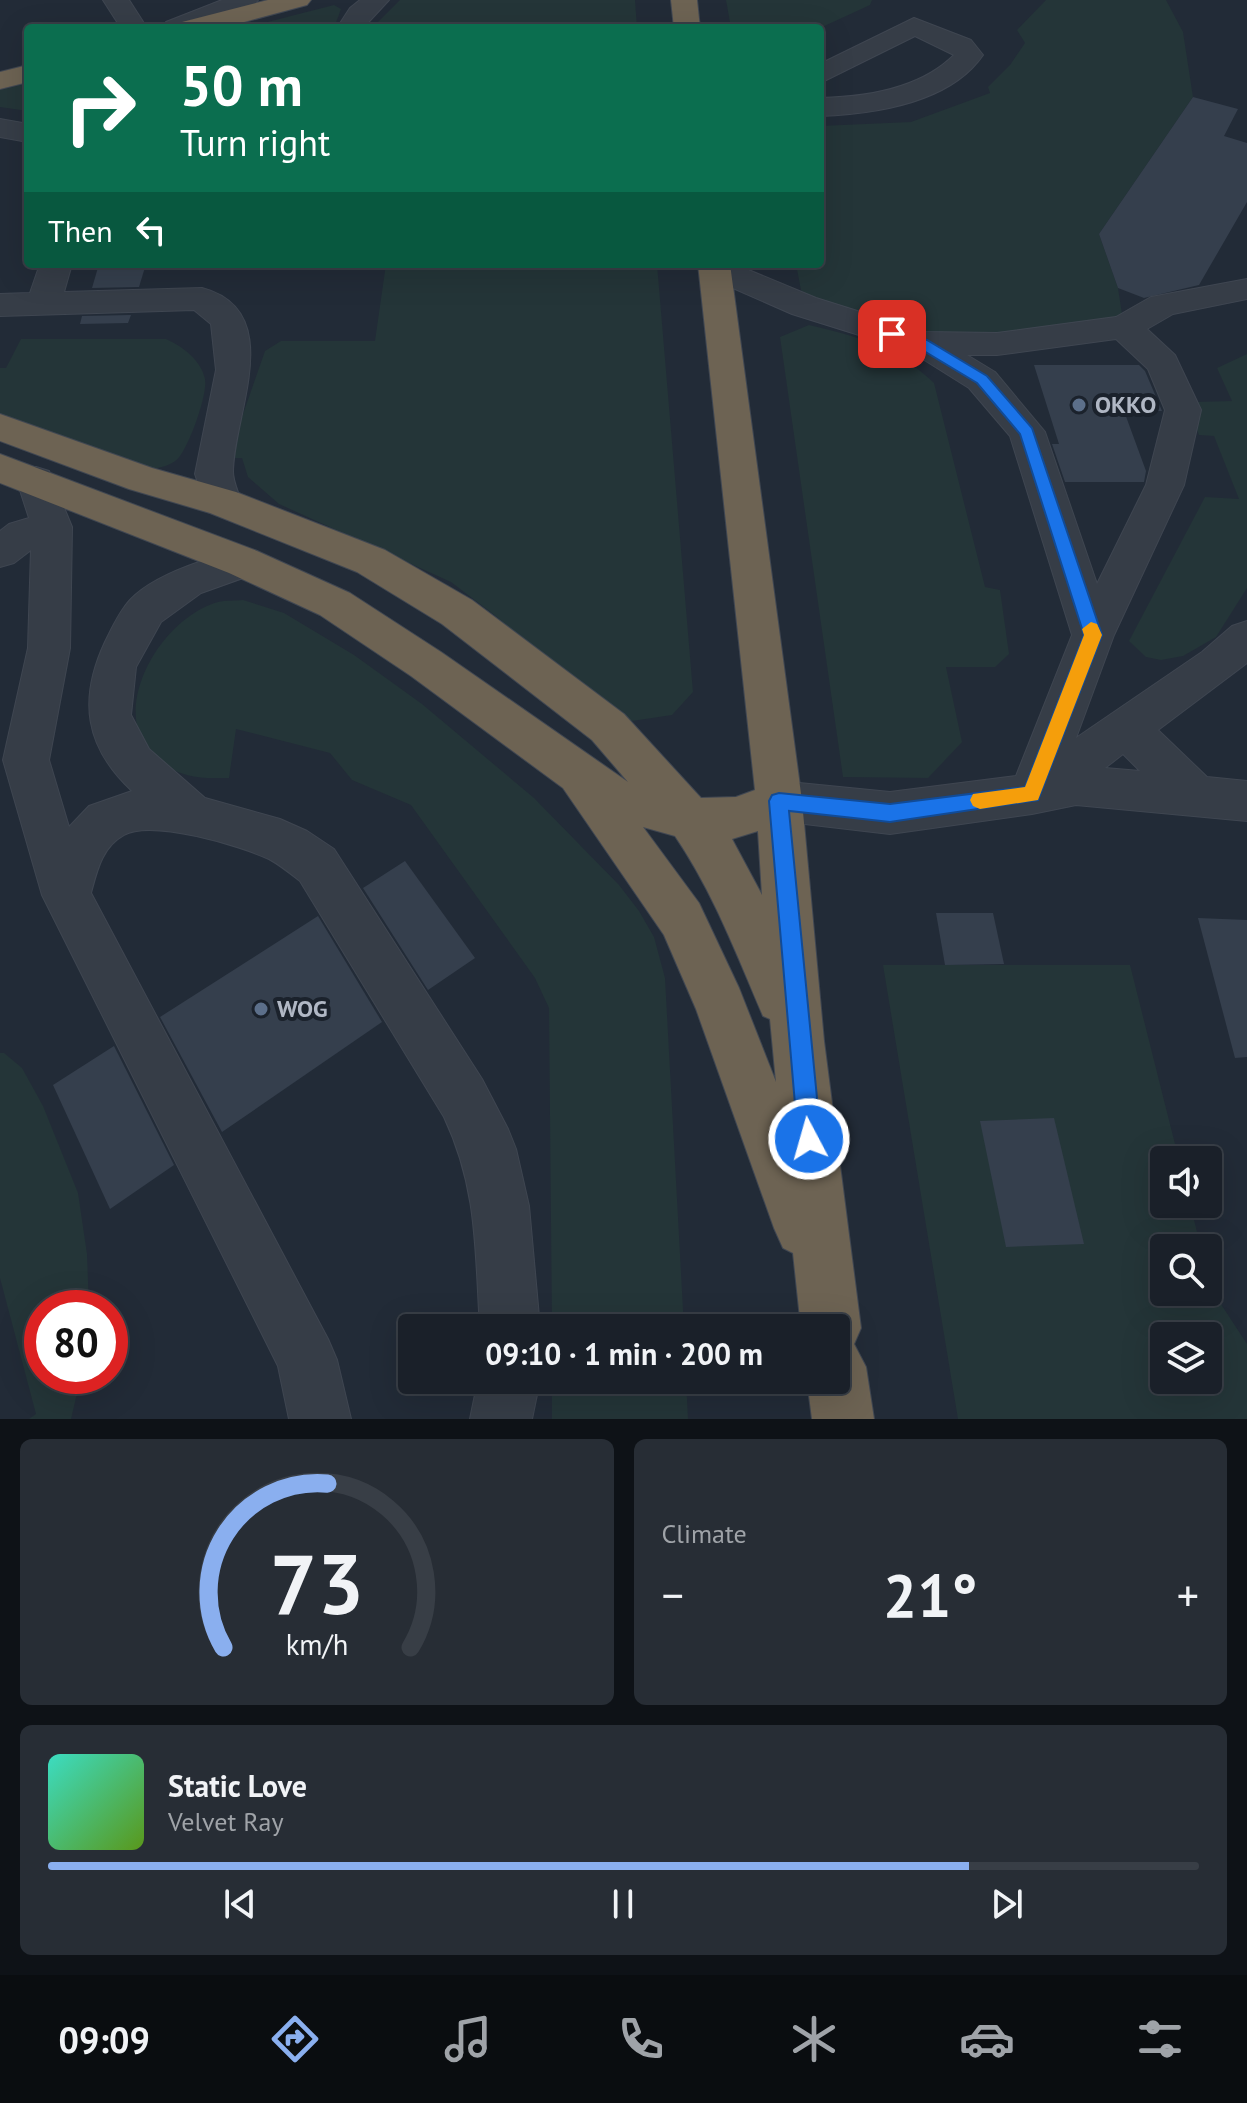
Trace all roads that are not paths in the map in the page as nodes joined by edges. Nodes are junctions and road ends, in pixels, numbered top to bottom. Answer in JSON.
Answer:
{"nodes":[{"id":1,"x":116,"y":0,"type":"edge"},
{"id":2,"x":245,"y":0,"type":"edge"},
{"id":3,"x":298,"y":0,"type":"edge"},
{"id":4,"x":376,"y":0,"type":"edge"},
{"id":5,"x":684,"y":0,"type":"edge"},
{"id":6,"x":131,"y":24,"type":"edge"},
{"id":7,"x":185,"y":24,"type":"edge"},
{"id":8,"x":206,"y":24,"type":"edge"},
{"id":9,"x":353,"y":24,"type":"edge"},
{"id":10,"x":687,"y":24,"type":"edge"},
{"id":11,"x":824,"y":73,"type":"edge"},
{"id":12,"x":24,"y":74,"type":"edge"},
{"id":13,"x":0,"y":81,"type":"edge"},
{"id":14,"x":824,"y":107,"type":"edge"},
{"id":15,"x":0,"y":128,"type":"edge"},
{"id":16,"x":24,"y":132,"type":"edge"},
{"id":17,"x":55,"y":268,"type":"edge"},
{"id":18,"x":715,"y":268,"type":"edge"},
{"id":19,"x":719,"y":268,"type":"edge"},
{"id":20,"x":1247,"y":289,"type":"edge"},
{"id":21,"x":44,"y":302,"type":"junction"},
{"id":22,"x":0,"y":305,"type":"edge"},
{"id":23,"x":1124,"y":327,"type":"junction"},
{"id":24,"x":922,"y":343,"type":"junction"},
{"id":25,"x":0,"y":427,"type":"edge"},
{"id":26,"x":18,"y":474,"type":"edge"},
{"id":27,"x":222,"y":502,"type":"junction"},
{"id":28,"x":52,"y":527,"type":"junction"},
{"id":29,"x":0,"y":552,"type":"edge"},
{"id":30,"x":243,"y":562,"type":"junction"},
{"id":31,"x":1093,"y":635,"type":"junction"},
{"id":32,"x":1247,"y":638,"type":"edge"},
{"id":33,"x":1126,"y":728,"type":"junction"},
{"id":34,"x":568,"y":763,"type":"junction"},
{"id":35,"x":1032,"y":794,"type":"junction"},
{"id":36,"x":1196,"y":796,"type":"junction"},
{"id":37,"x":779,"y":801,"type":"junction"},
{"id":38,"x":1247,"y":801,"type":"edge"},
{"id":39,"x":191,"y":815,"type":"junction"},
{"id":40,"x":690,"y":819,"type":"junction"},
{"id":41,"x":1247,"y":829,"type":"edge"},
{"id":42,"x":66,"y":895,"type":"junction"},
{"id":43,"x":799,"y":1045,"type":"junction"},
{"id":44,"x":828,"y":1309,"type":"edge"},
{"id":45,"x":509,"y":1314,"type":"edge"},
{"id":46,"x":506,"y":1394,"type":"edge"},
{"id":47,"x":840,"y":1394,"type":"edge"},
{"id":48,"x":320,"y":1419,"type":"edge"},
{"id":49,"x":501,"y":1419,"type":"edge"},
{"id":50,"x":843,"y":1419,"type":"edge"}],
"edges":[{"from":1,"to":6,"type":"lane"},
{"from":2,"to":7,"type":"lane"},
{"from":3,"to":8,"type":"highway"},
{"from":4,"to":9,"type":"lane"},
{"from":5,"to":10,"type":"highway"},
{"from":11,"to":14,"type":"lane"},
{"from":12,"to":13,"type":"highway"},
{"from":15,"to":16,"type":"lane"},
{"from":17,"to":21,"type":"lane"},
{"from":18,"to":37,"type":"highway"},
{"from":19,"to":24,"type":"lane"},
{"from":20,"to":23,"type":"lane"},
{"from":21,"to":22,"type":"lane"},
{"from":21,"to":27,"type":"lane"},
{"from":23,"to":24,"type":"lane"},
{"from":23,"to":31,"type":"lane"},
{"from":24,"to":31,"type":"lane"},
{"from":25,"to":27,"type":"highway"},
{"from":26,"to":28,"type":"lane"},
{"from":26,"to":30,"type":"highway"},
{"from":27,"to":40,"type":"highway"},
{"from":28,"to":29,"type":"lane"},
{"from":28,"to":42,"type":"lane"},
{"from":30,"to":34,"type":"highway"},
{"from":30,"to":39,"type":"lane"},
{"from":31,"to":35,"type":"lane"},
{"from":32,"to":33,"type":"lane"},
{"from":33,"to":35,"type":"lane"},
{"from":33,"to":36,"type":"lane"},
{"from":34,"to":40,"type":"highway"},
{"from":34,"to":44,"type":"highway"},
{"from":35,"to":36,"type":"lane"},
{"from":35,"to":37,"type":"lane"},
{"from":35,"to":41,"type":"lane"},
{"from":36,"to":38,"type":"lane"},
{"from":37,"to":40,"type":"highway"},
{"from":37,"to":43,"type":"highway"},
{"from":39,"to":42,"type":"lane"},
{"from":39,"to":45,"type":"lane"},
{"from":40,"to":43,"type":"highway"},
{"from":42,"to":48,"type":"lane"},
{"from":43,"to":44,"type":"highway"},
{"from":46,"to":49,"type":"lane"},
{"from":47,"to":50,"type":"highway"}]}
